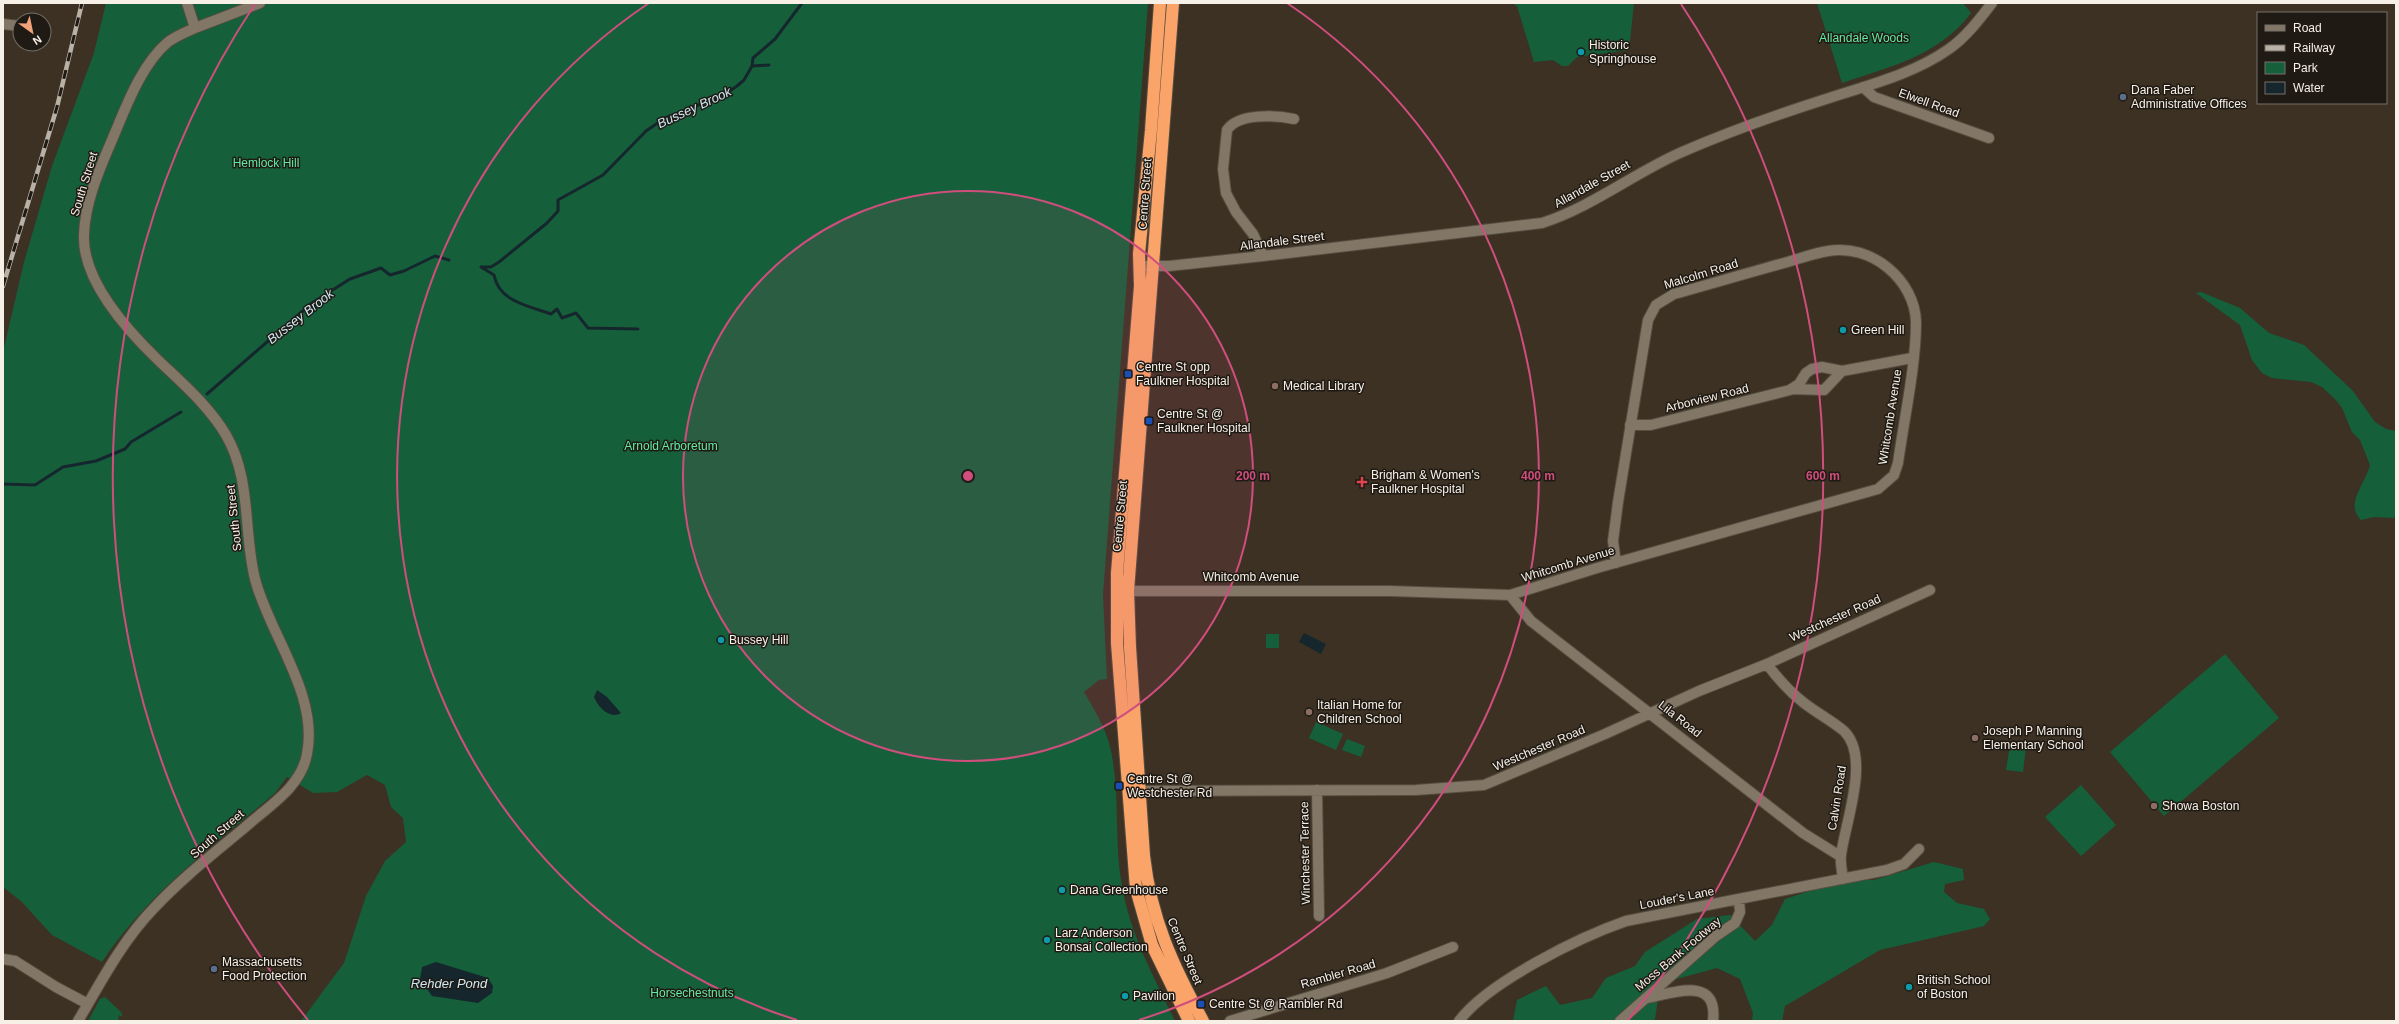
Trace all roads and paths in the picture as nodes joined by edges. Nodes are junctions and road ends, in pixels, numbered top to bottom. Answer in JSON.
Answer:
{"nodes":[{"id":1,"x":187,"y":3,"type":"edge"},
{"id":2,"x":260,"y":3,"type":"edge"},
{"id":3,"x":1160,"y":3,"type":"edge"},
{"id":4,"x":1172,"y":3,"type":"edge"},
{"id":5,"x":1992,"y":3,"type":"edge"},
{"id":6,"x":195,"y":28,"type":"junction"},
{"id":7,"x":1863,"y":87,"type":"junction"},
{"id":8,"x":1294,"y":119,"type":"dead end"},
{"id":9,"x":1989,"y":138,"type":"dead end"},
{"id":10,"x":1263,"y":256,"type":"junction"},
{"id":11,"x":1139,"y":266,"type":"junction"},
{"id":12,"x":1154,"y":266,"type":"junction"},
{"id":13,"x":1912,"y":358,"type":"junction"},
{"id":14,"x":1842,"y":372,"type":"junction"},
{"id":15,"x":1790,"y":390,"type":"junction"},
{"id":16,"x":1630,"y":425,"type":"junction"},
{"id":17,"x":1616,"y":563,"type":"junction"},
{"id":18,"x":1930,"y":590,"type":"dead end"},
{"id":19,"x":1122,"y":591,"type":"junction"},
{"id":20,"x":1510,"y":595,"type":"junction"},
{"id":21,"x":1767,"y":664,"type":"junction"},
{"id":22,"x":1651,"y":713,"type":"junction"},
{"id":23,"x":1317,"y":790,"type":"junction"},
{"id":24,"x":1133,"y":791,"type":"junction"},
{"id":25,"x":1919,"y":849,"type":"dead end"},
{"id":26,"x":1840,"y":856,"type":"junction"},
{"id":27,"x":1843,"y":879,"type":"junction"},
{"id":28,"x":1739,"y":900,"type":"junction"},
{"id":29,"x":1319,"y":916,"type":"dead end"},
{"id":30,"x":1453,"y":947,"type":"dead end"},
{"id":31,"x":3,"y":959,"type":"edge"},
{"id":32,"x":1645,"y":999,"type":"junction"},
{"id":33,"x":88,"y":1004,"type":"junction"},
{"id":34,"x":78,"y":1021,"type":"edge"},
{"id":35,"x":1188,"y":1021,"type":"edge"},
{"id":36,"x":1203,"y":1021,"type":"edge"},
{"id":37,"x":1230,"y":1021,"type":"edge"},
{"id":38,"x":1459,"y":1021,"type":"edge"},
{"id":39,"x":1620,"y":1021,"type":"edge"},
{"id":40,"x":1713,"y":1021,"type":"edge"}],
"edges":[{"from":1,"to":6,"type":"street"},
{"from":2,"to":6,"type":"street","name":"South Street"},
{"from":3,"to":11,"type":"highway","name":"Centre Street"},
{"from":4,"to":12,"type":"highway","name":"Centre Street"},
{"from":5,"to":7,"type":"street","name":"Allandale Street"},
{"from":6,"to":33,"type":"street","name":"South Street"},
{"from":7,"to":9,"type":"street","name":"Elwell Road"},
{"from":7,"to":10,"type":"street","name":"Allandale Street"},
{"from":8,"to":10,"type":"street"},
{"from":10,"to":12,"type":"street","name":"Allandale Street"},
{"from":11,"to":12,"type":"street","name":"Allandale Street"},
{"from":11,"to":19,"type":"highway","name":"Centre Street"},
{"from":12,"to":19,"type":"highway","name":"Centre Street"},
{"from":13,"to":14,"type":"street"},
{"from":13,"to":16,"type":"street","name":"Malcolm Road"},
{"from":13,"to":17,"type":"street","name":"Whitcomb Avenue"},
{"from":14,"to":15,"type":"street","name":"Arborview Road"},
{"from":14,"to":15,"type":"street"},
{"from":15,"to":16,"type":"street","name":"Arborview Road"},
{"from":16,"to":17,"type":"street","name":"Malcolm Road"},
{"from":17,"to":20,"type":"street","name":"Whitcomb Avenue"},
{"from":18,"to":21,"type":"street","name":"Westchester Road"},
{"from":19,"to":20,"type":"street","name":"Whitcomb Avenue"},
{"from":19,"to":24,"type":"highway","name":"Centre Street"},
{"from":20,"to":22,"type":"street","name":"Lila Road"},
{"from":21,"to":22,"type":"street","name":"Westchester Road"},
{"from":21,"to":26,"type":"street","name":"Calvin Road"},
{"from":22,"to":23,"type":"street","name":"Westchester Road"},
{"from":22,"to":26,"type":"street","name":"Lila Road"},
{"from":23,"to":24,"type":"street","name":"Westchester Road"},
{"from":23,"to":29,"type":"street","name":"Winchester Terrace"},
{"from":24,"to":35,"type":"highway","name":"Centre Street"},
{"from":24,"to":36,"type":"highway","name":"Centre Street"},
{"from":25,"to":27,"type":"street","name":"Louder's Lane"},
{"from":26,"to":27,"type":"street","name":"Calvin Road"},
{"from":27,"to":28,"type":"street","name":"Louder's Lane"},
{"from":28,"to":32,"type":"street","name":"Moss Bank Footway"},
{"from":28,"to":38,"type":"street","name":"Louder's Lane"},
{"from":30,"to":37,"type":"street","name":"Rambler Road"},
{"from":31,"to":33,"type":"street"},
{"from":32,"to":39,"type":"street","name":"Moss Bank Footway"},
{"from":32,"to":40,"type":"street"},
{"from":33,"to":34,"type":"street","name":"South Street"}]}
